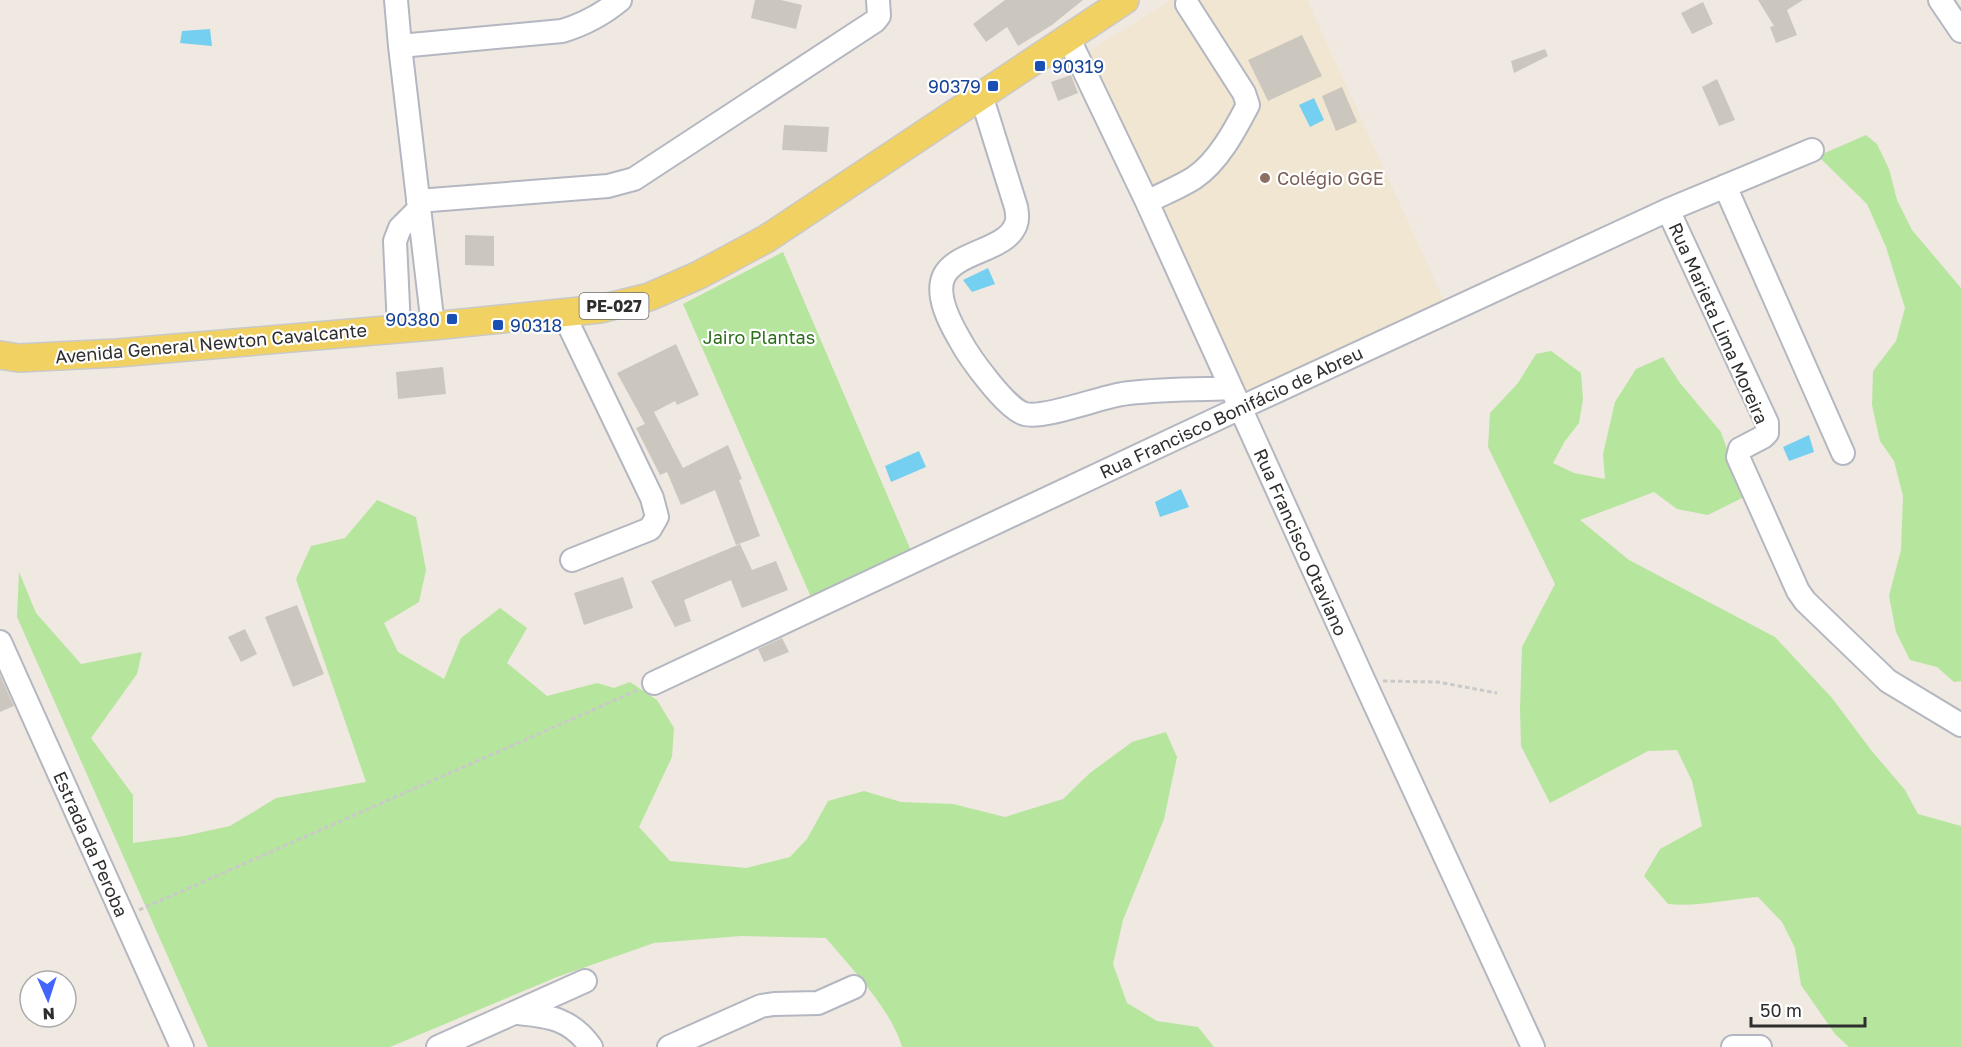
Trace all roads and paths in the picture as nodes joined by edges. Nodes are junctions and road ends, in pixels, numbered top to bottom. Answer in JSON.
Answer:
{"nodes":[{"id":1,"x":396,"y":0,"type":"edge"},
{"id":2,"x":620,"y":0,"type":"edge"},
{"id":3,"x":878,"y":0,"type":"edge"},
{"id":4,"x":1125,"y":0,"type":"edge"},
{"id":5,"x":1940,"y":0,"type":"edge"},
{"id":6,"x":1187,"y":4,"type":"dead end"},
{"id":7,"x":1961,"y":31,"type":"edge"},
{"id":8,"x":1068,"y":36,"type":"junction"},
{"id":9,"x":400,"y":46,"type":"junction"},
{"id":10,"x":981,"y":95,"type":"junction"},
{"id":11,"x":1812,"y":150,"type":"dead end"},
{"id":12,"x":1725,"y":186,"type":"junction"},
{"id":13,"x":1147,"y":202,"type":"junction"},
{"id":14,"x":418,"y":205,"type":"junction"},
{"id":15,"x":1668,"y":210,"type":"junction"},
{"id":16,"x":563,"y":313,"type":"junction"},
{"id":17,"x":433,"y":326,"type":"junction"},
{"id":18,"x":399,"y":328,"type":"junction"},
{"id":19,"x":6,"y":356,"type":"edge"},
{"id":20,"x":1235,"y":398,"type":"junction"},
{"id":21,"x":1843,"y":453,"type":"dead end"},
{"id":22,"x":572,"y":560,"type":"dead end"},
{"id":23,"x":0,"y":642,"type":"edge"},
{"id":24,"x":1364,"y":681,"type":"junction"},
{"id":25,"x":654,"y":683,"type":"joint"},
{"id":26,"x":1497,"y":693,"type":"dead end"},
{"id":27,"x":1961,"y":725,"type":"edge"},
{"id":28,"x":123,"y":916,"type":"junction"},
{"id":29,"x":585,"y":981,"type":"dead end"},
{"id":30,"x":854,"y":987,"type":"dead end"},
{"id":31,"x":518,"y":1013,"type":"junction"},
{"id":32,"x":179,"y":1046,"type":"edge"},
{"id":33,"x":438,"y":1047,"type":"edge"},
{"id":34,"x":591,"y":1047,"type":"edge"},
{"id":35,"x":669,"y":1047,"type":"edge"},
{"id":36,"x":1533,"y":1047,"type":"edge"},
{"id":37,"x":1732,"y":1047,"type":"edge"},
{"id":38,"x":1760,"y":1047,"type":"edge"}],
"edges":[{"from":1,"to":9,"type":"street"},
{"from":2,"to":9,"type":"street"},
{"from":3,"to":14,"type":"street"},
{"from":4,"to":8,"type":"main road","name":"Avenida General Newton Cavalcante","number":"PE-027"},
{"from":5,"to":7,"type":"street"},
{"from":6,"to":13,"type":"street"},
{"from":8,"to":10,"type":"main road","name":"Avenida General Newton Cavalcante","number":"PE-027"},
{"from":8,"to":13,"type":"street","name":"Rua Francisco Otaviano"},
{"from":9,"to":14,"type":"street"},
{"from":10,"to":16,"type":"main road","name":"Avenida General Newton Cavalcante","number":"PE-027"},
{"from":10,"to":20,"type":"street"},
{"from":11,"to":12,"type":"street","name":"Rua Francisco Bonifácio de Abreu"},
{"from":12,"to":15,"type":"street","name":"Rua Francisco Bonifácio de Abreu"},
{"from":12,"to":21,"type":"street"},
{"from":13,"to":20,"type":"street","name":"Rua Francisco Otaviano"},
{"from":14,"to":17,"type":"street"},
{"from":14,"to":18,"type":"street"},
{"from":15,"to":20,"type":"street","name":"Rua Francisco Bonifácio de Abreu"},
{"from":15,"to":27,"type":"street","name":"Rua Marieta Lima Moreira"},
{"from":16,"to":17,"type":"main road","name":"Avenida General Newton Cavalcante","number":"PE-027"},
{"from":16,"to":22,"type":"street"},
{"from":17,"to":18,"type":"main road","name":"Avenida General Newton Cavalcante","number":"PE-027"},
{"from":18,"to":19,"type":"main road","name":"Avenida General Newton Cavalcante","number":"PE-027"},
{"from":20,"to":24,"type":"street","name":"Rua Francisco Otaviano"},
{"from":20,"to":25,"type":"street","name":"Rua Francisco Bonifácio de Abreu"},
{"from":23,"to":28,"type":"street","name":"Estrada da Peroba"},
{"from":24,"to":26,"type":"path"},
{"from":24,"to":36,"type":"street","name":"Rua Francisco Otaviano"},
{"from":25,"to":28,"type":"path"},
{"from":28,"to":32,"type":"street","name":"Estrada da Peroba"},
{"from":29,"to":31,"type":"street"},
{"from":30,"to":35,"type":"street"},
{"from":31,"to":33,"type":"street"},
{"from":31,"to":34,"type":"street"},
{"from":37,"to":38,"type":"street"}]}
